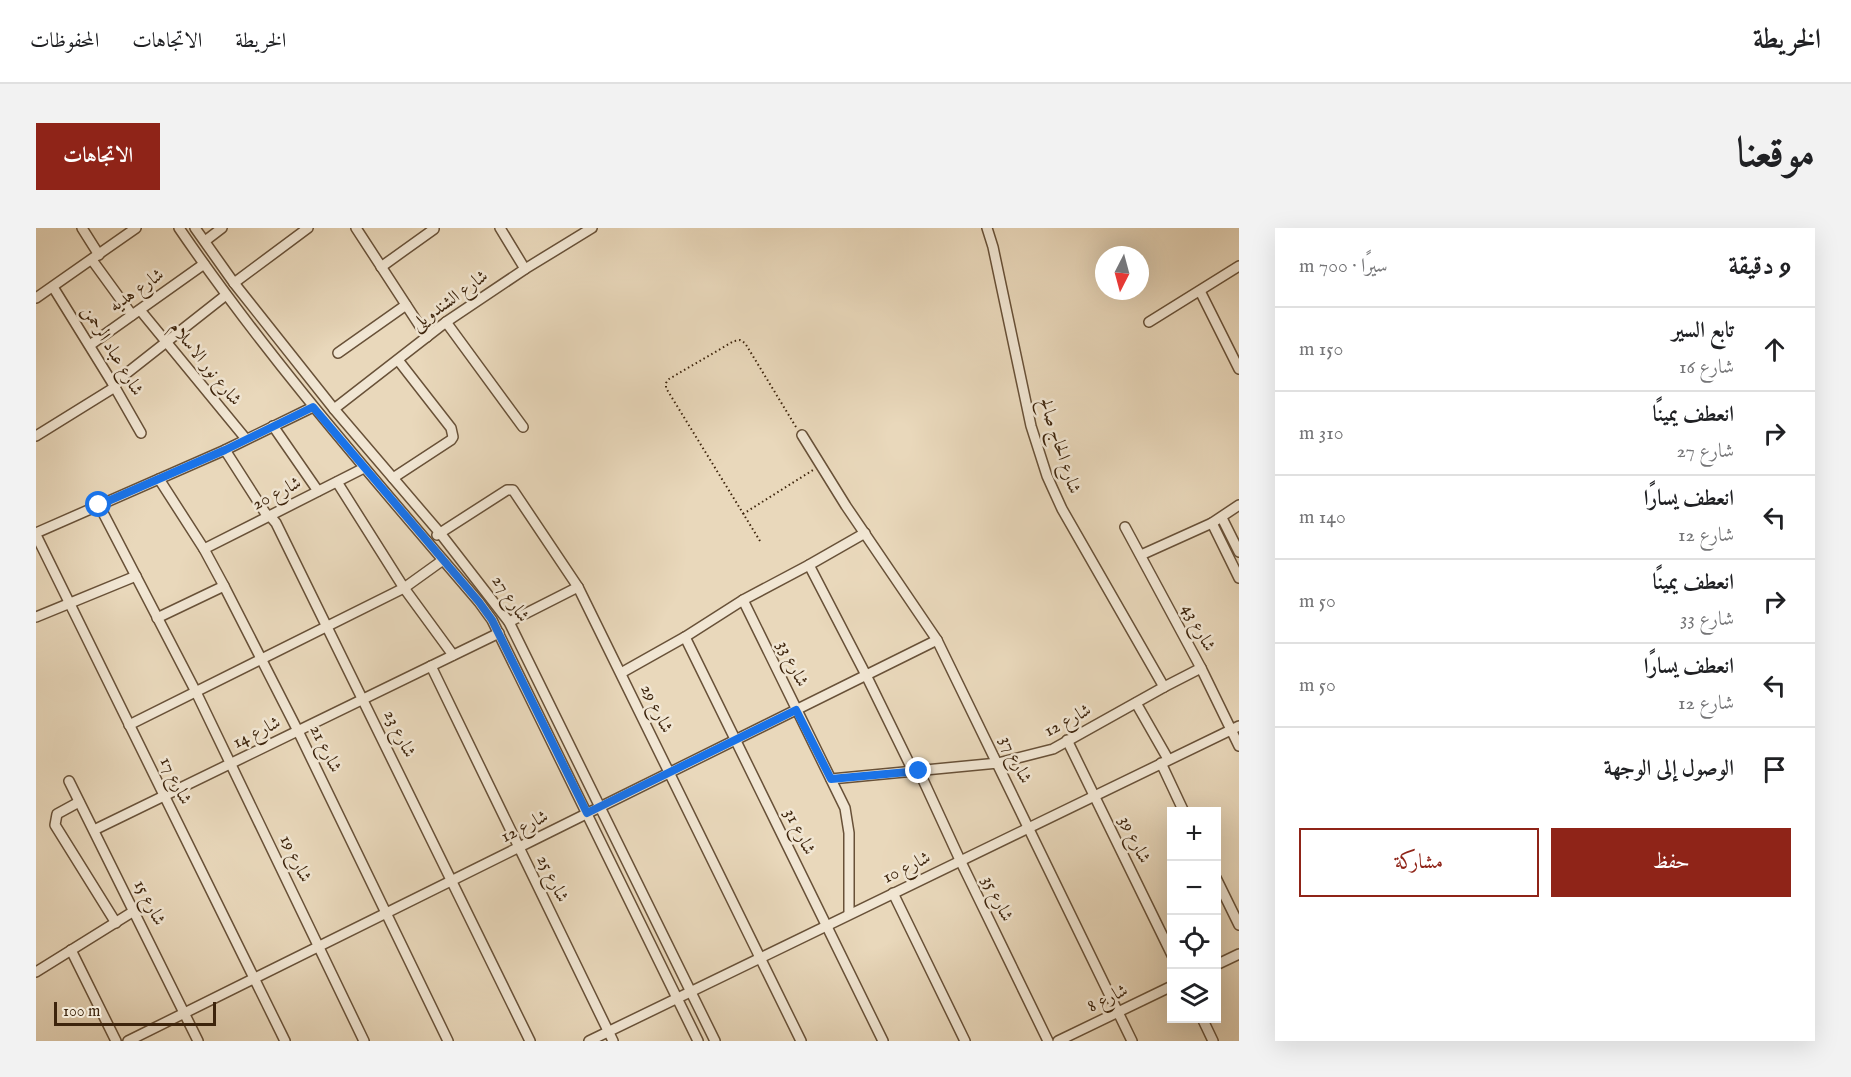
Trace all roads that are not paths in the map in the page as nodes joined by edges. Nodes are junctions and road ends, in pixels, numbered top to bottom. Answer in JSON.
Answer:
{"nodes":[{"id":1,"x":82,"y":228,"type":"edge"},
{"id":2,"x":136,"y":228,"type":"edge"},
{"id":3,"x":178,"y":228,"type":"edge"},
{"id":4,"x":222,"y":228,"type":"edge"},
{"id":5,"x":308,"y":228,"type":"edge"},
{"id":6,"x":356,"y":228,"type":"edge"},
{"id":7,"x":500,"y":228,"type":"edge"},
{"id":8,"x":591,"y":228,"type":"edge"},
{"id":9,"x":987,"y":228,"type":"edge"},
{"id":10,"x":196,"y":230,"type":"edge"},
{"id":11,"x":429,"y":230,"type":"edge"},
{"id":12,"x":186,"y":239,"type":"junction"},
{"id":13,"x":205,"y":241,"type":"junction"},
{"id":14,"x":96,"y":257,"type":"junction"},
{"id":15,"x":204,"y":264,"type":"junction"},
{"id":16,"x":1239,"y":266,"type":"edge"},
{"id":17,"x":381,"y":267,"type":"junction"},
{"id":18,"x":525,"y":269,"type":"junction"},
{"id":19,"x":234,"y":283,"type":"junction"},
{"id":20,"x":53,"y":287,"type":"junction"},
{"id":21,"x":1200,"y":291,"type":"junction"},
{"id":22,"x":38,"y":293,"type":"edge"},
{"id":23,"x":226,"y":296,"type":"junction"},
{"id":24,"x":406,"y":305,"type":"junction"},
{"id":25,"x":136,"y":312,"type":"junction"},
{"id":26,"x":446,"y":321,"type":"junction"},
{"id":27,"x":1149,"y":322,"type":"dead end"},
{"id":28,"x":427,"y":337,"type":"junction"},
{"id":29,"x":167,"y":343,"type":"junction"},
{"id":30,"x":90,"y":345,"type":"junction"},
{"id":31,"x":338,"y":353,"type":"dead end"},
{"id":32,"x":398,"y":360,"type":"junction"},
{"id":33,"x":1239,"y":369,"type":"edge"},
{"id":34,"x":114,"y":385,"type":"junction"},
{"id":35,"x":313,"y":407,"type":"junction"},
{"id":36,"x":334,"y":409,"type":"junction"},
{"id":37,"x":273,"y":426,"type":"junction"},
{"id":38,"x":523,"y":426,"type":"dead end"},
{"id":39,"x":141,"y":433,"type":"dead end"},
{"id":40,"x":802,"y":435,"type":"road end"},
{"id":41,"x":36,"y":436,"type":"edge"},
{"id":42,"x":246,"y":439,"type":"junction"},
{"id":43,"x":225,"y":450,"type":"junction"},
{"id":44,"x":364,"y":468,"type":"junction"},
{"id":45,"x":393,"y":478,"type":"junction"},
{"id":46,"x":159,"y":479,"type":"junction"},
{"id":47,"x":337,"y":482,"type":"junction"},
{"id":48,"x":318,"y":491,"type":"junction"},
{"id":49,"x":99,"y":505,"type":"junction"},
{"id":50,"x":1239,"y":505,"type":"edge"},
{"id":51,"x":270,"y":516,"type":"junction"},
{"id":52,"x":1222,"y":518,"type":"junction"},
{"id":53,"x":1212,"y":523,"type":"junction"},
{"id":54,"x":1125,"y":527,"type":"dead end"},
{"id":55,"x":440,"y":533,"type":"junction"},
{"id":56,"x":865,"y":533,"type":"junction"},
{"id":57,"x":36,"y":534,"type":"edge"},
{"id":58,"x":428,"y":542,"type":"junction"},
{"id":59,"x":204,"y":549,"type":"junction"},
{"id":60,"x":1239,"y":552,"type":"edge"},
{"id":61,"x":1141,"y":555,"type":"junction"},
{"id":62,"x":443,"y":560,"type":"junction"},
{"id":63,"x":809,"y":565,"type":"junction"},
{"id":64,"x":136,"y":576,"type":"junction"},
{"id":65,"x":1239,"y":578,"type":"edge"},
{"id":66,"x":224,"y":586,"type":"junction"},
{"id":67,"x":578,"y":587,"type":"junction"},
{"id":68,"x":404,"y":588,"type":"junction"},
{"id":69,"x":743,"y":600,"type":"junction"},
{"id":70,"x":69,"y":603,"type":"junction"},
{"id":71,"x":36,"y":617,"type":"edge"},
{"id":72,"x":157,"y":618,"type":"junction"},
{"id":73,"x":509,"y":622,"type":"junction"},
{"id":74,"x":329,"y":627,"type":"junction"},
{"id":75,"x":499,"y":633,"type":"junction"},
{"id":76,"x":685,"y":637,"type":"junction"},
{"id":77,"x":937,"y":640,"type":"junction"},
{"id":78,"x":453,"y":656,"type":"junction"},
{"id":79,"x":262,"y":660,"type":"junction"},
{"id":80,"x":431,"y":666,"type":"junction"},
{"id":81,"x":1201,"y":668,"type":"junction"},
{"id":82,"x":621,"y":674,"type":"junction"},
{"id":83,"x":866,"y":675,"type":"junction"},
{"id":84,"x":1164,"y":687,"type":"junction"},
{"id":85,"x":196,"y":692,"type":"junction"},
{"id":86,"x":364,"y":699,"type":"junction"},
{"id":87,"x":1136,"y":702,"type":"junction"},
{"id":88,"x":796,"y":710,"type":"junction"},
{"id":89,"x":129,"y":725,"type":"junction"},
{"id":90,"x":1235,"y":728,"type":"edge"},
{"id":91,"x":298,"y":731,"type":"junction"},
{"id":92,"x":735,"y":740,"type":"junction"},
{"id":93,"x":1067,"y":740,"type":"junction"},
{"id":94,"x":1239,"y":746,"type":"edge"},
{"id":95,"x":1164,"y":761,"type":"junction"},
{"id":96,"x":998,"y":763,"type":"junction"},
{"id":97,"x":230,"y":764,"type":"junction"},
{"id":98,"x":916,"y":771,"type":"junction"},
{"id":99,"x":668,"y":773,"type":"junction"},
{"id":100,"x":831,"y":779,"type":"junction"},
{"id":101,"x":69,"y":781,"type":"dead end"},
{"id":102,"x":1094,"y":795,"type":"junction"},
{"id":103,"x":164,"y":796,"type":"junction"},
{"id":104,"x":79,"y":802,"type":"junction"},
{"id":105,"x":600,"y":807,"type":"junction"},
{"id":106,"x":1182,"y":807,"type":"edge"},
{"id":107,"x":587,"y":813,"type":"junction"},
{"id":108,"x":1028,"y":827,"type":"junction"},
{"id":109,"x":94,"y":830,"type":"junction"},
{"id":110,"x":519,"y":849,"type":"junction"},
{"id":111,"x":960,"y":860,"type":"junction"},
{"id":112,"x":452,"y":881,"type":"junction"},
{"id":113,"x":1221,"y":888,"type":"edge"},
{"id":114,"x":893,"y":893,"type":"junction"},
{"id":115,"x":134,"y":911,"type":"junction"},
{"id":116,"x":386,"y":914,"type":"junction"},
{"id":117,"x":849,"y":914,"type":"junction"},
{"id":118,"x":116,"y":922,"type":"junction"},
{"id":119,"x":826,"y":925,"type":"junction"},
{"id":120,"x":1239,"y":925,"type":"edge"},
{"id":121,"x":1167,"y":945,"type":"edge"},
{"id":122,"x":319,"y":947,"type":"junction"},
{"id":123,"x":71,"y":950,"type":"junction"},
{"id":124,"x":1239,"y":954,"type":"edge"},
{"id":125,"x":760,"y":957,"type":"junction"},
{"id":126,"x":1221,"y":963,"type":"edge"},
{"id":127,"x":36,"y":972,"type":"edge"},
{"id":128,"x":254,"y":979,"type":"junction"},
{"id":129,"x":1167,"y":988,"type":"edge"},
{"id":130,"x":692,"y":990,"type":"junction"},
{"id":131,"x":677,"y":997,"type":"junction"},
{"id":132,"x":1118,"y":1012,"type":"junction"},
{"id":133,"x":185,"y":1013,"type":"junction"},
{"id":134,"x":1204,"y":1023,"type":"edge"},
{"id":135,"x":610,"y":1036,"type":"edge"},
{"id":136,"x":116,"y":1041,"type":"edge"},
{"id":137,"x":128,"y":1041,"type":"edge"},
{"id":138,"x":198,"y":1041,"type":"edge"},
{"id":139,"x":285,"y":1041,"type":"edge"},
{"id":140,"x":364,"y":1041,"type":"edge"},
{"id":141,"x":448,"y":1041,"type":"edge"},
{"id":142,"x":530,"y":1041,"type":"edge"},
{"id":143,"x":590,"y":1041,"type":"edge"},
{"id":144,"x":698,"y":1041,"type":"edge"},
{"id":145,"x":715,"y":1041,"type":"edge"},
{"id":146,"x":801,"y":1041,"type":"edge"},
{"id":147,"x":883,"y":1041,"type":"edge"},
{"id":148,"x":965,"y":1041,"type":"edge"},
{"id":149,"x":1048,"y":1041,"type":"edge"},
{"id":150,"x":1058,"y":1041,"type":"edge"},
{"id":151,"x":1132,"y":1041,"type":"edge"},
{"id":152,"x":1213,"y":1041,"type":"edge"}],
"edges":[{"from":1,"to":14,"type":"street","name":"شارع نور الاسلام"},
{"from":2,"to":14,"type":"street"},
{"from":3,"to":12,"type":"street","name":"شارع 27"},
{"from":4,"to":13,"type":"street"},
{"from":5,"to":19,"type":"street"},
{"from":6,"to":17,"type":"street"},
{"from":7,"to":18,"type":"street"},
{"from":8,"to":18,"type":"street","name":"شارع الشندويلى"},
{"from":9,"to":84,"type":"street","name":"شارع الحاج صالح"},
{"from":10,"to":12,"type":"street"},
{"from":10,"to":13,"type":"street","name":"شارع 27"},
{"from":11,"to":17,"type":"street"},
{"from":12,"to":15,"type":"street","name":"شارع 27"},
{"from":13,"to":19,"type":"street","name":"شارع 27"},
{"from":14,"to":20,"type":"street"},
{"from":14,"to":25,"type":"street","name":"شارع نور الاسلام"},
{"from":15,"to":23,"type":"street","name":"شارع 27"},
{"from":15,"to":25,"type":"street","name":"شارع هديه"},
{"from":16,"to":21,"type":"street"},
{"from":17,"to":24,"type":"street"},
{"from":18,"to":26,"type":"street","name":"شارع الشندويلى"},
{"from":19,"to":36,"type":"street","name":"شارع 27"},
{"from":20,"to":22,"type":"street"},
{"from":20,"to":30,"type":"street","name":"شارع عباد الرحمن"},
{"from":21,"to":27,"type":"street"},
{"from":21,"to":33,"type":"street"},
{"from":23,"to":29,"type":"street"},
{"from":23,"to":35,"type":"street","name":"شارع 27"},
{"from":24,"to":28,"type":"street"},
{"from":24,"to":31,"type":"street"},
{"from":25,"to":29,"type":"street","name":"شارع نور الاسلام"},
{"from":25,"to":30,"type":"street","name":"شارع هديه"},
{"from":26,"to":28,"type":"street","name":"شارع الشندويلى"},
{"from":26,"to":38,"type":"street"},
{"from":28,"to":32,"type":"street","name":"شارع الشندويلى"},
{"from":29,"to":34,"type":"street"},
{"from":29,"to":42,"type":"street","name":"شارع نور الاسلام"},
{"from":30,"to":34,"type":"street","name":"شارع عباد الرحمن"},
{"from":32,"to":36,"type":"street","name":"شارع الشندويلى"},
{"from":32,"to":45,"type":"street"},
{"from":34,"to":39,"type":"street","name":"شارع عباد الرحمن"},
{"from":34,"to":41,"type":"street"},
{"from":35,"to":37,"type":"street"},
{"from":35,"to":44,"type":"street","name":"شارع 27"},
{"from":36,"to":45,"type":"street","name":"شارع 27"},
{"from":37,"to":42,"type":"street"},
{"from":37,"to":48,"type":"street"},
{"from":40,"to":56,"type":"street","name":"شارع 37"},
{"from":42,"to":43,"type":"street"},
{"from":43,"to":46,"type":"street"},
{"from":43,"to":51,"type":"street","name":"شارع 23"},
{"from":44,"to":47,"type":"street","name":"شارع 20"},
{"from":44,"to":58,"type":"street","name":"شارع 27"},
{"from":45,"to":55,"type":"street","name":"شارع 27"},
{"from":46,"to":49,"type":"street"},
{"from":46,"to":59,"type":"street","name":"شارع 21"},
{"from":47,"to":48,"type":"street","name":"شارع 20"},
{"from":47,"to":68,"type":"street"},
{"from":48,"to":51,"type":"street","name":"شارع 20"},
{"from":49,"to":57,"type":"street"},
{"from":49,"to":64,"type":"street","name":"شارع 19"},
{"from":50,"to":52,"type":"street"},
{"from":51,"to":59,"type":"street","name":"شارع 20"},
{"from":51,"to":74,"type":"street","name":"شارع 23"},
{"from":52,"to":53,"type":"street"},
{"from":52,"to":60,"type":"street"},
{"from":53,"to":61,"type":"street"},
{"from":53,"to":65,"type":"street"},
{"from":54,"to":61,"type":"street","name":"شارع 43"},
{"from":55,"to":58,"type":"street","name":"شارع 29"},
{"from":55,"to":67,"type":"street","name":"شارع 29"},
{"from":55,"to":73,"type":"street","name":"شارع 27"},
{"from":56,"to":63,"type":"street"},
{"from":56,"to":77,"type":"street","name":"شارع 37"},
{"from":57,"to":70,"type":"street","name":"شارع 17"},
{"from":58,"to":62,"type":"street","name":"شارع 27"},
{"from":59,"to":66,"type":"street","name":"شارع 21"},
{"from":61,"to":81,"type":"street","name":"شارع 43"},
{"from":62,"to":68,"type":"street"},
{"from":62,"to":75,"type":"street","name":"شارع 27"},
{"from":63,"to":69,"type":"street"},
{"from":63,"to":83,"type":"street","name":"شارع 35"},
{"from":64,"to":70,"type":"street"},
{"from":64,"to":72,"type":"street","name":"شارع 19"},
{"from":66,"to":72,"type":"street"},
{"from":66,"to":79,"type":"street","name":"شارع 21"},
{"from":67,"to":73,"type":"street"},
{"from":67,"to":82,"type":"street","name":"شارع 29"},
{"from":68,"to":74,"type":"street"},
{"from":68,"to":78,"type":"street"},
{"from":69,"to":76,"type":"street"},
{"from":69,"to":88,"type":"street","name":"شارع 33"},
{"from":70,"to":71,"type":"street"},
{"from":70,"to":89,"type":"street","name":"شارع 17"},
{"from":72,"to":85,"type":"street","name":"شارع 19"},
{"from":73,"to":105,"type":"street","name":"شارع 27"},
{"from":74,"to":79,"type":"street"},
{"from":74,"to":86,"type":"street","name":"شارع 23"},
{"from":75,"to":78,"type":"street","name":"شارع 14"},
{"from":75,"to":107,"type":"street","name":"شارع 27"},
{"from":76,"to":82,"type":"street"},
{"from":76,"to":92,"type":"street","name":"شارع 31"},
{"from":77,"to":83,"type":"street","name":"شارع 12"},
{"from":77,"to":96,"type":"street","name":"شارع 37"},
{"from":78,"to":80,"type":"street","name":"شارع 14"},
{"from":79,"to":85,"type":"street"},
{"from":79,"to":91,"type":"street","name":"شارع 21"},
{"from":80,"to":86,"type":"street","name":"شارع 14"},
{"from":80,"to":110,"type":"street","name":"شارع 25"},
{"from":81,"to":84,"type":"street","name":"شارع 12"},
{"from":81,"to":90,"type":"street","name":"شارع 43"},
{"from":82,"to":99,"type":"street","name":"شارع 29"},
{"from":83,"to":88,"type":"street","name":"شارع 12"},
{"from":83,"to":98,"type":"street","name":"شارع 35"},
{"from":84,"to":87,"type":"street","name":"شارع 12"},
{"from":85,"to":89,"type":"street"},
{"from":85,"to":97,"type":"street","name":"شارع 19"},
{"from":86,"to":91,"type":"street","name":"شارع 14"},
{"from":86,"to":112,"type":"street","name":"شارع 23"},
{"from":87,"to":93,"type":"street","name":"شارع 12"},
{"from":87,"to":95,"type":"street"},
{"from":88,"to":92,"type":"street","name":"شارع 12"},
{"from":88,"to":100,"type":"street","name":"شارع 33"},
{"from":89,"to":103,"type":"street","name":"شارع 17"},
{"from":90,"to":94,"type":"street","name":"شارع 43"},
{"from":90,"to":95,"type":"street","name":"شارع 10"},
{"from":91,"to":97,"type":"street","name":"شارع 14"},
{"from":91,"to":116,"type":"street","name":"شارع 21"},
{"from":92,"to":99,"type":"street","name":"شارع 12"},
{"from":92,"to":119,"type":"street","name":"شارع 31"},
{"from":93,"to":96,"type":"street","name":"شارع 12"},
{"from":93,"to":102,"type":"street","name":"شارع 39"},
{"from":95,"to":102,"type":"street","name":"شارع 10"},
{"from":95,"to":106,"type":"street"},
{"from":96,"to":98,"type":"street","name":"شارع 12"},
{"from":96,"to":108,"type":"street","name":"شارع 37"},
{"from":97,"to":103,"type":"street","name":"شارع 14"},
{"from":97,"to":122,"type":"street","name":"شارع 19"},
{"from":98,"to":100,"type":"street","name":"شارع 12"},
{"from":98,"to":111,"type":"street","name":"شارع 35"},
{"from":99,"to":105,"type":"street","name":"شارع 12"},
{"from":99,"to":125,"type":"street","name":"شارع 29"},
{"from":100,"to":117,"type":"street","name":"شارع 33"},
{"from":101,"to":104,"type":"street","name":"شارع 15"},
{"from":102,"to":108,"type":"street","name":"شارع 10"},
{"from":102,"to":121,"type":"street","name":"شارع 39"},
{"from":103,"to":109,"type":"street","name":"شارع 14"},
{"from":103,"to":128,"type":"street","name":"شارع 17"},
{"from":104,"to":109,"type":"street","name":"شارع 15"},
{"from":104,"to":118,"type":"street"},
{"from":105,"to":107,"type":"street","name":"شارع 12"},
{"from":105,"to":130,"type":"street","name":"شارع 27"},
{"from":107,"to":110,"type":"street","name":"شارع 12"},
{"from":107,"to":131,"type":"street","name":"شارع 27"},
{"from":108,"to":111,"type":"street","name":"شارع 10"},
{"from":108,"to":132,"type":"street","name":"شارع 37"},
{"from":109,"to":115,"type":"street","name":"شارع 15"},
{"from":110,"to":112,"type":"street","name":"شارع 12"},
{"from":110,"to":135,"type":"street","name":"شارع 25"},
{"from":111,"to":114,"type":"street","name":"شارع 10"},
{"from":111,"to":149,"type":"street","name":"شارع 35"},
{"from":112,"to":116,"type":"street","name":"شارع 12"},
{"from":112,"to":142,"type":"street","name":"شارع 23"},
{"from":113,"to":120,"type":"street"},
{"from":114,"to":117,"type":"street","name":"شارع 10"},
{"from":114,"to":148,"type":"street"},
{"from":115,"to":118,"type":"street"},
{"from":115,"to":133,"type":"street","name":"شارع 15"},
{"from":116,"to":122,"type":"street","name":"شارع 12"},
{"from":116,"to":141,"type":"street","name":"شارع 21"},
{"from":117,"to":119,"type":"street","name":"شارع 10"},
{"from":118,"to":123,"type":"street"},
{"from":119,"to":125,"type":"street","name":"شارع 10"},
{"from":119,"to":147,"type":"street","name":"شارع 31"},
{"from":122,"to":128,"type":"street","name":"شارع 12"},
{"from":122,"to":140,"type":"street","name":"شارع 19"},
{"from":123,"to":127,"type":"street"},
{"from":123,"to":136,"type":"street"},
{"from":124,"to":126,"type":"street"},
{"from":125,"to":130,"type":"street","name":"شارع 10"},
{"from":125,"to":146,"type":"street","name":"شارع 29"},
{"from":128,"to":133,"type":"street","name":"شارع 12"},
{"from":128,"to":139,"type":"street","name":"شارع 17"},
{"from":129,"to":132,"type":"street","name":"شارع 8"},
{"from":130,"to":131,"type":"street","name":"شارع 10"},
{"from":130,"to":145,"type":"street","name":"شارع 27"},
{"from":131,"to":135,"type":"street","name":"شارع 10"},
{"from":131,"to":144,"type":"street","name":"شارع 27"},
{"from":132,"to":150,"type":"street","name":"شارع 8"},
{"from":132,"to":151,"type":"street","name":"شارع 37"},
{"from":133,"to":137,"type":"street","name":"شارع 12"},
{"from":133,"to":138,"type":"street","name":"شارع 15"},
{"from":134,"to":152,"type":"street"},
{"from":135,"to":143,"type":"street","name":"شارع 10"}]}
